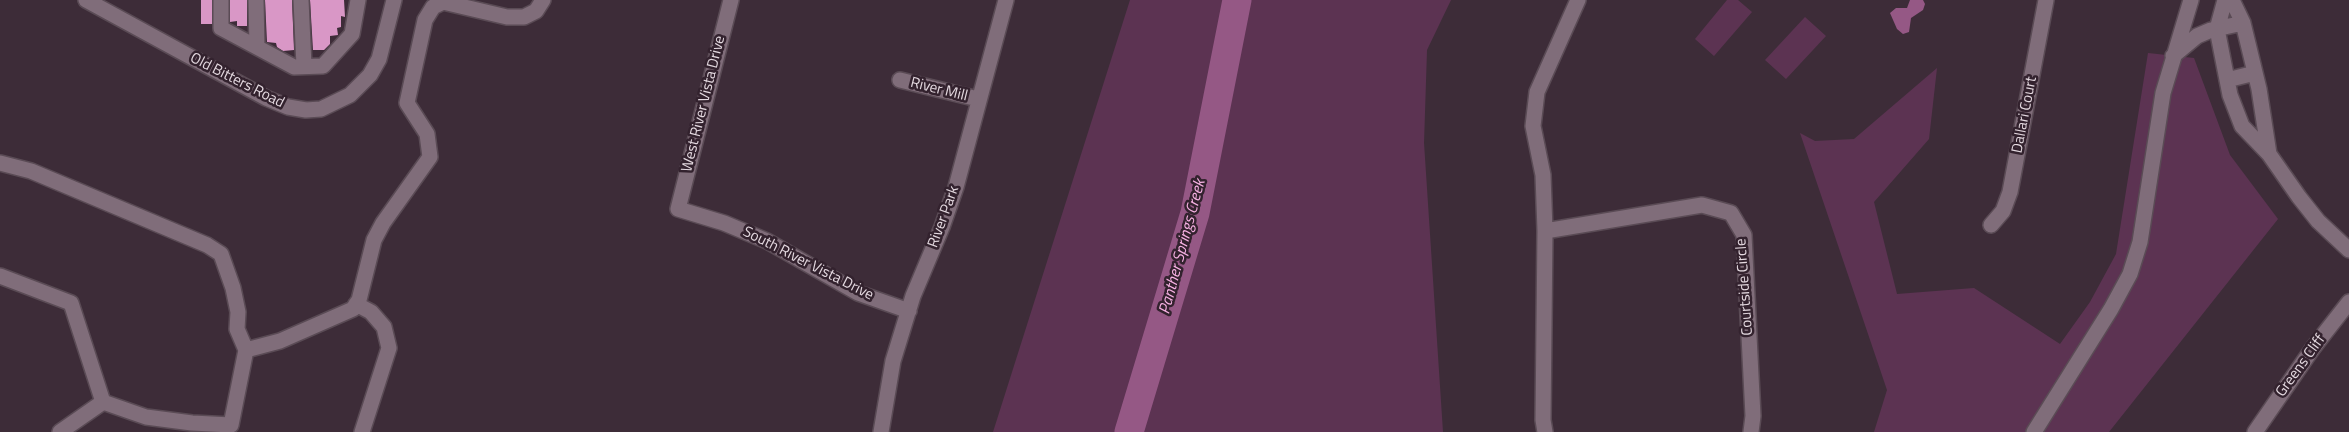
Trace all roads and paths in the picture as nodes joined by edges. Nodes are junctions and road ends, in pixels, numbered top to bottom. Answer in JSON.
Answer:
{"nodes":[{"id":1,"x":86,"y":0,"type":"edge"},
{"id":2,"x":221,"y":0,"type":"edge"},
{"id":3,"x":256,"y":0,"type":"edge"},
{"id":4,"x":301,"y":0,"type":"edge"},
{"id":5,"x":358,"y":0,"type":"edge"},
{"id":6,"x":394,"y":0,"type":"edge"},
{"id":7,"x":543,"y":0,"type":"edge"},
{"id":8,"x":731,"y":0,"type":"edge"},
{"id":9,"x":1006,"y":0,"type":"edge"},
{"id":10,"x":1578,"y":0,"type":"edge"},
{"id":11,"x":2046,"y":0,"type":"edge"},
{"id":12,"x":2191,"y":0,"type":"edge"},
{"id":13,"x":2225,"y":0,"type":"edge"},
{"id":14,"x":2232,"y":0,"type":"edge"},
{"id":15,"x":2243,"y":23,"type":"junction"},
{"id":16,"x":2217,"y":29,"type":"junction"},
{"id":17,"x":257,"y":47,"type":"junction"},
{"id":18,"x":2173,"y":56,"type":"junction"},
{"id":19,"x":304,"y":66,"type":"junction"},
{"id":20,"x":2255,"y":73,"type":"junction"},
{"id":21,"x":900,"y":80,"type":"dead end"},
{"id":22,"x":2227,"y":80,"type":"junction"},
{"id":23,"x":978,"y":99,"type":"junction"},
{"id":24,"x":2269,"y":154,"type":"junction"},
{"id":25,"x":0,"y":163,"type":"edge"},
{"id":26,"x":678,"y":209,"type":"joint"},
{"id":27,"x":1991,"y":225,"type":"dead end"},
{"id":28,"x":1545,"y":231,"type":"junction"},
{"id":29,"x":2349,"y":250,"type":"edge"},
{"id":30,"x":0,"y":276,"type":"edge"},
{"id":31,"x":2349,"y":302,"type":"edge"},
{"id":32,"x":356,"y":304,"type":"junction"},
{"id":33,"x":909,"y":311,"type":"junction"},
{"id":34,"x":246,"y":350,"type":"junction"},
{"id":35,"x":103,"y":402,"type":"junction"},
{"id":36,"x":60,"y":432,"type":"edge"},
{"id":37,"x":362,"y":432,"type":"edge"},
{"id":38,"x":881,"y":432,"type":"edge"},
{"id":39,"x":1545,"y":432,"type":"edge"},
{"id":40,"x":1750,"y":432,"type":"edge"},
{"id":41,"x":2034,"y":432,"type":"edge"},
{"id":42,"x":2255,"y":432,"type":"edge"}],
"edges":[{"from":1,"to":6,"type":"street","name":"Old Bitters Road"},
{"from":2,"to":17,"type":"street"},
{"from":3,"to":17,"type":"street"},
{"from":4,"to":19,"type":"street"},
{"from":5,"to":19,"type":"street"},
{"from":7,"to":32,"type":"street"},
{"from":8,"to":26,"type":"street","name":"West River Vista Drive"},
{"from":9,"to":23,"type":"street","name":"River Park"},
{"from":10,"to":28,"type":"street"},
{"from":11,"to":27,"type":"street","name":"Dallari Court"},
{"from":12,"to":18,"type":"street"},
{"from":13,"to":16,"type":"street"},
{"from":14,"to":15,"type":"street"},
{"from":15,"to":16,"type":"street"},
{"from":15,"to":20,"type":"street"},
{"from":16,"to":18,"type":"street"},
{"from":16,"to":22,"type":"street"},
{"from":17,"to":19,"type":"street"},
{"from":18,"to":41,"type":"street"},
{"from":20,"to":22,"type":"street"},
{"from":20,"to":24,"type":"street"},
{"from":21,"to":23,"type":"street","name":"River Mill"},
{"from":22,"to":24,"type":"street"},
{"from":23,"to":33,"type":"street","name":"River Park"},
{"from":24,"to":29,"type":"street"},
{"from":25,"to":34,"type":"street"},
{"from":26,"to":33,"type":"street","name":"South River Vista Drive"},
{"from":28,"to":39,"type":"street"},
{"from":28,"to":40,"type":"street","name":"Courtside Circle"},
{"from":30,"to":35,"type":"street"},
{"from":31,"to":42,"type":"street","name":"Greens Cliff"},
{"from":32,"to":34,"type":"street"},
{"from":32,"to":37,"type":"street"},
{"from":33,"to":38,"type":"street","name":"River Park"},
{"from":34,"to":35,"type":"street"},
{"from":35,"to":36,"type":"street"}]}
